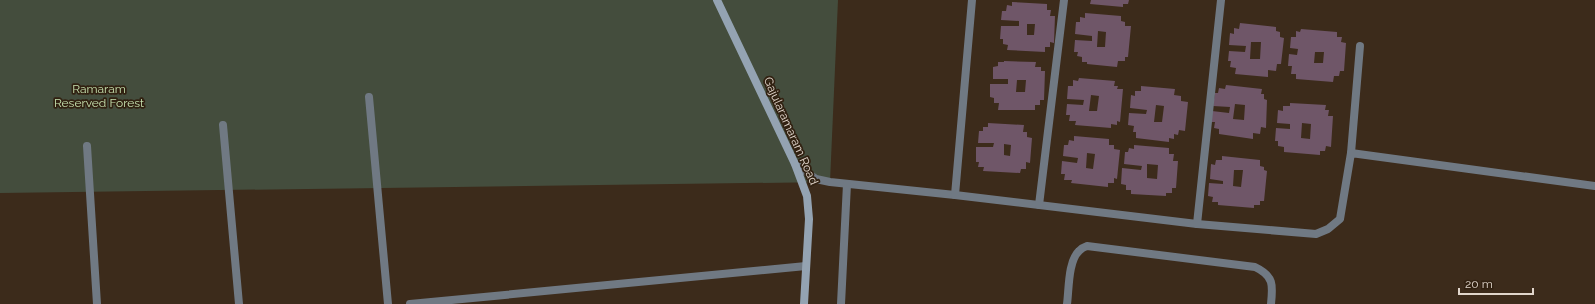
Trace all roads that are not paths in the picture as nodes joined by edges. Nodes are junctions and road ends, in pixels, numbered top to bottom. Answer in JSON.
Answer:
{"nodes":[{"id":1,"x":717,"y":0,"type":"edge"},
{"id":2,"x":972,"y":0,"type":"edge"},
{"id":3,"x":1064,"y":0,"type":"edge"},
{"id":4,"x":1221,"y":0,"type":"edge"},
{"id":5,"x":1360,"y":46,"type":"dead end"},
{"id":6,"x":369,"y":97,"type":"dead end"},
{"id":7,"x":222,"y":125,"type":"dead end"},
{"id":8,"x":87,"y":146,"type":"dead end"},
{"id":9,"x":1351,"y":152,"type":"junction"},
{"id":10,"x":795,"y":164,"type":"junction"},
{"id":11,"x":847,"y":184,"type":"junction"},
{"id":12,"x":1595,"y":186,"type":"edge"},
{"id":13,"x":955,"y":195,"type":"junction"},
{"id":14,"x":1039,"y":205,"type":"junction"},
{"id":15,"x":1197,"y":224,"type":"junction"},
{"id":16,"x":806,"y":266,"type":"junction"},
{"id":17,"x":97,"y":304,"type":"edge"},
{"id":18,"x":239,"y":304,"type":"edge"},
{"id":19,"x":388,"y":304,"type":"edge"},
{"id":20,"x":410,"y":304,"type":"edge"},
{"id":21,"x":804,"y":304,"type":"edge"},
{"id":22,"x":841,"y":304,"type":"edge"},
{"id":23,"x":1067,"y":304,"type":"edge"},
{"id":24,"x":1271,"y":304,"type":"edge"}],
"edges":[{"from":1,"to":10,"type":"main road","name":"Gajularamaram Road"},
{"from":2,"to":13,"type":"street"},
{"from":3,"to":14,"type":"street"},
{"from":4,"to":15,"type":"street"},
{"from":5,"to":9,"type":"street"},
{"from":6,"to":19,"type":"street"},
{"from":7,"to":18,"type":"street"},
{"from":8,"to":17,"type":"street"},
{"from":9,"to":12,"type":"street"},
{"from":9,"to":15,"type":"street"},
{"from":10,"to":11,"type":"street"},
{"from":10,"to":16,"type":"main road","name":"Gajularamaram Road"},
{"from":11,"to":13,"type":"street"},
{"from":11,"to":22,"type":"street"},
{"from":13,"to":14,"type":"street"},
{"from":14,"to":15,"type":"street"},
{"from":16,"to":20,"type":"street"},
{"from":16,"to":21,"type":"main road","name":"Gajularamaram Road"},
{"from":23,"to":24,"type":"street"}]}
